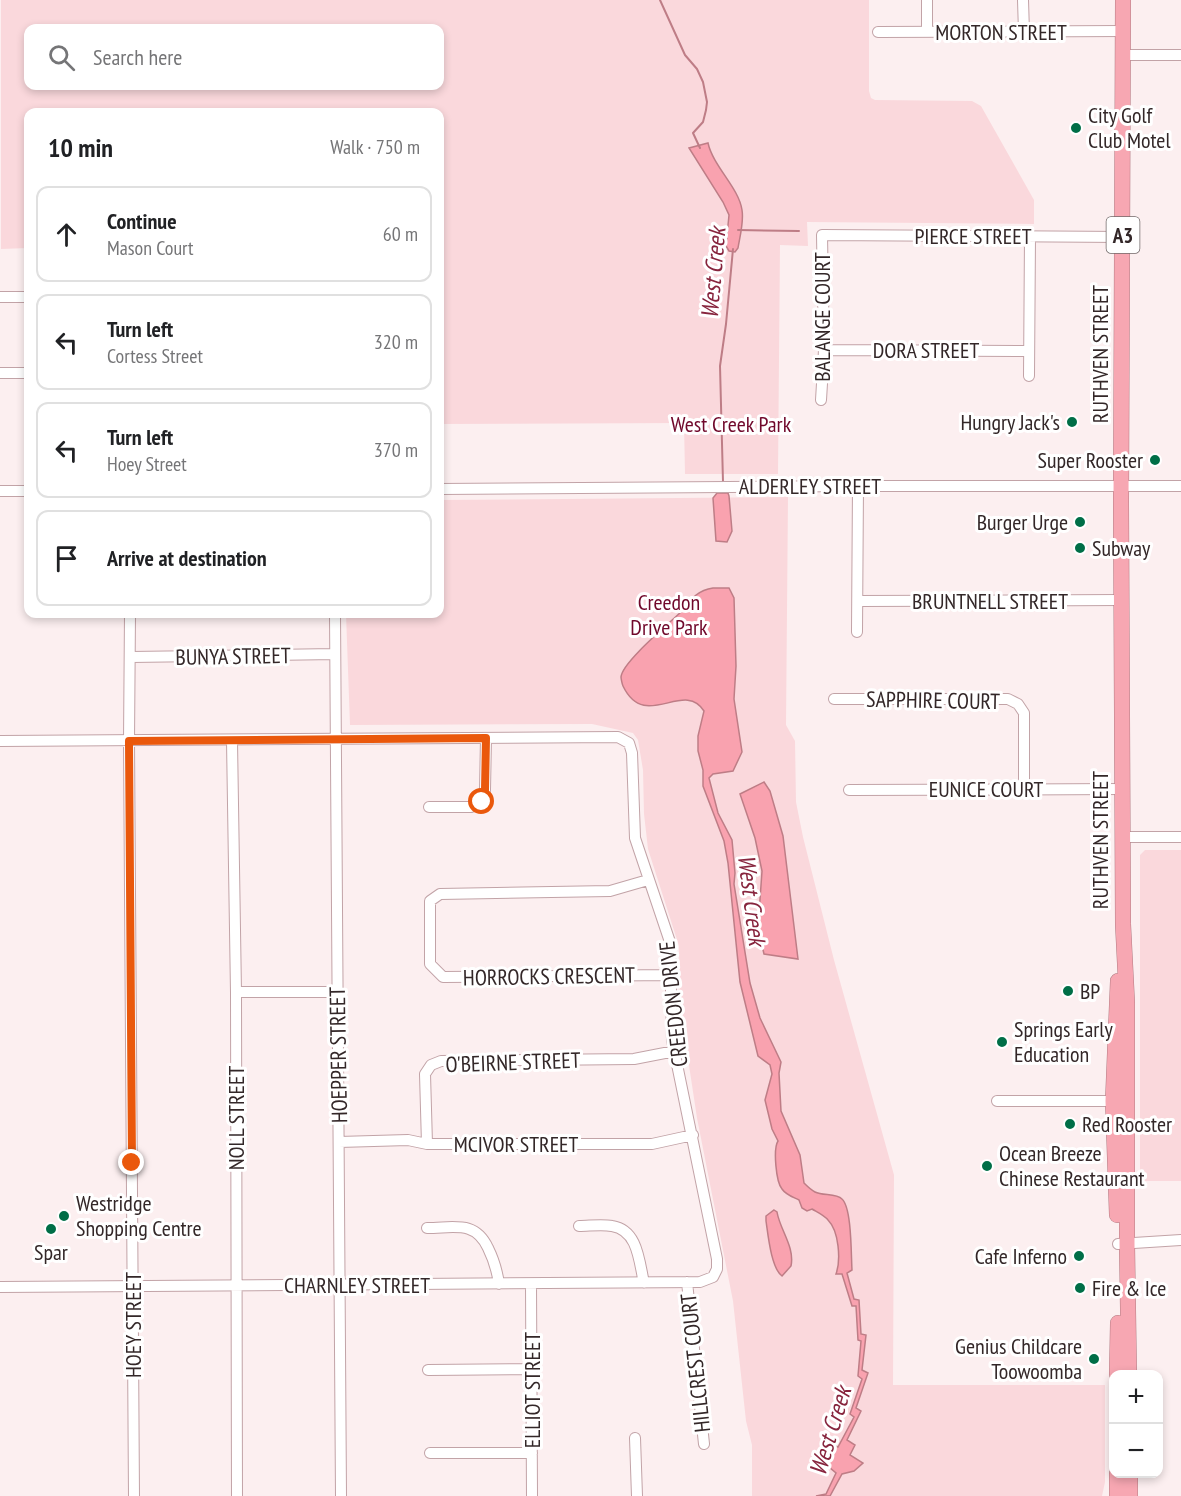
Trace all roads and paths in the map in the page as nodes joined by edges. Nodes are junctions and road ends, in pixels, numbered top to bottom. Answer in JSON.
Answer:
{"nodes":[{"id":1,"x":927,"y":0,"type":"edge"},
{"id":2,"x":1023,"y":0,"type":"edge"},
{"id":3,"x":1123,"y":0,"type":"edge"},
{"id":4,"x":1124,"y":31,"type":"junction"},
{"id":5,"x":879,"y":32,"type":"dead end"},
{"id":6,"x":927,"y":32,"type":"junction"},
{"id":7,"x":1024,"y":32,"type":"junction"},
{"id":8,"x":1124,"y":55,"type":"junction"},
{"id":9,"x":1181,"y":55,"type":"edge"},
{"id":10,"x":822,"y":235,"type":"joint"},
{"id":11,"x":1030,"y":237,"type":"junction"},
{"id":12,"x":1123,"y":237,"type":"junction"},
{"id":13,"x":0,"y":297,"type":"edge"},
{"id":14,"x":24,"y":297,"type":"edge"},
{"id":15,"x":824,"y":350,"type":"junction"},
{"id":16,"x":1029,"y":351,"type":"junction"},
{"id":17,"x":0,"y":373,"type":"edge"},
{"id":18,"x":24,"y":373,"type":"edge"},
{"id":19,"x":1029,"y":376,"type":"dead end"},
{"id":20,"x":821,"y":400,"type":"dead end"},
{"id":21,"x":858,"y":486,"type":"junction"},
{"id":22,"x":1121,"y":486,"type":"junction"},
{"id":23,"x":1181,"y":486,"type":"edge"},
{"id":24,"x":444,"y":489,"type":"edge"},
{"id":25,"x":0,"y":491,"type":"edge"},
{"id":26,"x":24,"y":491,"type":"edge"},
{"id":27,"x":1121,"y":600,"type":"junction"},
{"id":28,"x":858,"y":601,"type":"junction"},
{"id":29,"x":130,"y":618,"type":"edge"},
{"id":30,"x":335,"y":618,"type":"edge"},
{"id":31,"x":857,"y":632,"type":"dead end"},
{"id":32,"x":335,"y":654,"type":"junction"},
{"id":33,"x":131,"y":657,"type":"junction"},
{"id":34,"x":834,"y":699,"type":"dead end"},
{"id":35,"x":486,"y":738,"type":"junction"},
{"id":36,"x":335,"y":740,"type":"junction"},
{"id":37,"x":0,"y":741,"type":"edge"},
{"id":38,"x":129,"y":741,"type":"junction"},
{"id":39,"x":232,"y":741,"type":"junction"},
{"id":40,"x":1024,"y":789,"type":"junction"},
{"id":41,"x":1123,"y":789,"type":"junction"},
{"id":42,"x":849,"y":790,"type":"dead end"},
{"id":43,"x":429,"y":807,"type":"dead end"},
{"id":44,"x":1123,"y":837,"type":"junction"},
{"id":45,"x":1181,"y":837,"type":"edge"},
{"id":46,"x":648,"y":880,"type":"junction"},
{"id":47,"x":671,"y":975,"type":"junction"},
{"id":48,"x":236,"y":992,"type":"junction"},
{"id":49,"x":337,"y":992,"type":"junction"},
{"id":50,"x":675,"y":1051,"type":"junction"},
{"id":51,"x":1120,"y":1100,"type":"junction"},
{"id":52,"x":997,"y":1101,"type":"dead end"},
{"id":53,"x":693,"y":1135,"type":"junction"},
{"id":54,"x":339,"y":1142,"type":"junction"},
{"id":55,"x":427,"y":1144,"type":"junction"},
{"id":56,"x":579,"y":1226,"type":"dead end"},
{"id":57,"x":427,"y":1228,"type":"dead end"},
{"id":58,"x":1181,"y":1240,"type":"edge"},
{"id":59,"x":1122,"y":1244,"type":"junction"},
{"id":60,"x":713,"y":1277,"type":"joint"},
{"id":61,"x":644,"y":1282,"type":"junction"},
{"id":62,"x":687,"y":1282,"type":"junction"},
{"id":63,"x":339,"y":1284,"type":"junction"},
{"id":64,"x":499,"y":1284,"type":"junction"},
{"id":65,"x":531,"y":1284,"type":"junction"},
{"id":66,"x":133,"y":1286,"type":"junction"},
{"id":67,"x":236,"y":1286,"type":"junction"},
{"id":68,"x":0,"y":1287,"type":"edge"},
{"id":69,"x":532,"y":1369,"type":"junction"},
{"id":70,"x":428,"y":1370,"type":"dead end"},
{"id":71,"x":1117,"y":1370,"type":"edge"},
{"id":72,"x":1129,"y":1370,"type":"edge"},
{"id":73,"x":635,"y":1437,"type":"dead end"},
{"id":74,"x":704,"y":1444,"type":"dead end"},
{"id":75,"x":430,"y":1453,"type":"dead end"},
{"id":76,"x":532,"y":1453,"type":"junction"},
{"id":77,"x":1118,"y":1484,"type":"edge"},
{"id":78,"x":134,"y":1496,"type":"edge"},
{"id":79,"x":237,"y":1496,"type":"edge"},
{"id":80,"x":341,"y":1496,"type":"edge"},
{"id":81,"x":532,"y":1496,"type":"edge"},
{"id":82,"x":637,"y":1496,"type":"edge"},
{"id":83,"x":1130,"y":1496,"type":"edge"}],
"edges":[{"from":1,"to":6,"type":"street"},
{"from":2,"to":7,"type":"street"},
{"from":3,"to":4,"type":"highway","name":"RUTHVEN STREET","number":"A3"},
{"from":4,"to":7,"type":"street","name":"MORTON STREET"},
{"from":4,"to":8,"type":"highway","name":"RUTHVEN STREET","number":"A3"},
{"from":5,"to":6,"type":"street","name":"MORTON STREET"},
{"from":6,"to":7,"type":"street","name":"MORTON STREET"},
{"from":8,"to":9,"type":"street"},
{"from":8,"to":12,"type":"highway","name":"RUTHVEN STREET","number":"A3"},
{"from":10,"to":11,"type":"street","name":"PIERCE STREET"},
{"from":10,"to":15,"type":"street","name":"BALANGE COURT"},
{"from":11,"to":12,"type":"street","name":"PIERCE STREET"},
{"from":11,"to":16,"type":"street"},
{"from":12,"to":22,"type":"highway","name":"RUTHVEN STREET","number":"A3"},
{"from":13,"to":14,"type":"street"},
{"from":15,"to":16,"type":"street","name":"DORA STREET"},
{"from":15,"to":20,"type":"street","name":"BALANGE COURT"},
{"from":16,"to":19,"type":"street"},
{"from":17,"to":18,"type":"street"},
{"from":21,"to":22,"type":"street","name":"ALDERLEY STREET"},
{"from":21,"to":24,"type":"street","name":"ALDERLEY STREET"},
{"from":21,"to":28,"type":"street"},
{"from":22,"to":23,"type":"street","name":"ALDERLEY STREET"},
{"from":22,"to":27,"type":"highway","name":"RUTHVEN STREET","number":"A3"},
{"from":25,"to":26,"type":"street"},
{"from":27,"to":28,"type":"street","name":"BRUNTNELL STREET"},
{"from":27,"to":41,"type":"highway","name":"RUTHVEN STREET","number":"A3"},
{"from":28,"to":31,"type":"street"},
{"from":29,"to":33,"type":"street","name":"HOEY STREET"},
{"from":30,"to":32,"type":"street","name":"HOEPPER STREET"},
{"from":32,"to":33,"type":"street","name":"BUNYA STREET"},
{"from":32,"to":36,"type":"street","name":"HOEPPER STREET"},
{"from":33,"to":38,"type":"street","name":"HOEY STREET"},
{"from":34,"to":40,"type":"street","name":"SAPPHIRE COURT"},
{"from":35,"to":36,"type":"street"},
{"from":35,"to":43,"type":"street"},
{"from":35,"to":46,"type":"street","name":"CREEDON DRIVE"},
{"from":36,"to":39,"type":"street"},
{"from":36,"to":49,"type":"street","name":"HOEPPER STREET"},
{"from":37,"to":38,"type":"street"},
{"from":38,"to":39,"type":"street"},
{"from":38,"to":66,"type":"street","name":"HOEY STREET"},
{"from":39,"to":48,"type":"street","name":"NOLL STREET"},
{"from":40,"to":41,"type":"street","name":"EUNICE COURT"},
{"from":40,"to":42,"type":"street","name":"EUNICE COURT"},
{"from":41,"to":44,"type":"highway","name":"RUTHVEN STREET","number":"A3"},
{"from":44,"to":45,"type":"street"},
{"from":44,"to":51,"type":"highway","name":"RUTHVEN STREET","number":"A3"},
{"from":46,"to":47,"type":"street","name":"CREEDON DRIVE"},
{"from":46,"to":47,"type":"street","name":"HORROCKS CRESCENT"},
{"from":47,"to":50,"type":"street","name":"CREEDON DRIVE"},
{"from":48,"to":49,"type":"street"},
{"from":48,"to":67,"type":"street","name":"NOLL STREET"},
{"from":49,"to":54,"type":"street","name":"HOEPPER STREET"},
{"from":50,"to":53,"type":"street","name":"CREEDON DRIVE"},
{"from":50,"to":55,"type":"street","name":"O'BEIRNE STREET"},
{"from":51,"to":52,"type":"street"},
{"from":51,"to":59,"type":"highway","name":"RUTHVEN STREET","number":"A3"},
{"from":53,"to":55,"type":"street","name":"MCIVOR STREET"},
{"from":53,"to":60,"type":"street","name":"CREEDON DRIVE"},
{"from":54,"to":55,"type":"street","name":"MCIVOR STREET"},
{"from":54,"to":63,"type":"street","name":"HOEPPER STREET"},
{"from":56,"to":61,"type":"street"},
{"from":57,"to":64,"type":"street"},
{"from":58,"to":59,"type":"street"},
{"from":59,"to":71,"type":"highway","name":"RUTHVEN STREET","number":"A3"},
{"from":59,"to":72,"type":"highway","name":"RUTHVEN STREET","number":"A3"},
{"from":60,"to":62,"type":"street","name":"CHARNLEY STREET"},
{"from":61,"to":62,"type":"street","name":"CHARNLEY STREET"},
{"from":61,"to":65,"type":"street","name":"CHARNLEY STREET"},
{"from":62,"to":74,"type":"street","name":"HILLCREST COURT"},
{"from":63,"to":64,"type":"street","name":"CHARNLEY STREET"},
{"from":63,"to":67,"type":"street","name":"CHARNLEY STREET"},
{"from":63,"to":80,"type":"street","name":"HOEPPER STREET"},
{"from":64,"to":65,"type":"street","name":"CHARNLEY STREET"},
{"from":65,"to":69,"type":"street","name":"ELLIOT STREET"},
{"from":66,"to":67,"type":"street","name":"CHARNLEY STREET"},
{"from":66,"to":68,"type":"street","name":"CHARNLEY STREET"},
{"from":66,"to":78,"type":"street","name":"HOEY STREET"},
{"from":67,"to":79,"type":"street","name":"NOLL STREET"},
{"from":69,"to":70,"type":"street"},
{"from":69,"to":76,"type":"street","name":"ELLIOT STREET"},
{"from":73,"to":82,"type":"street"},
{"from":75,"to":76,"type":"street"},
{"from":76,"to":81,"type":"street","name":"ELLIOT STREET"},
{"from":77,"to":83,"type":"highway"}]}
